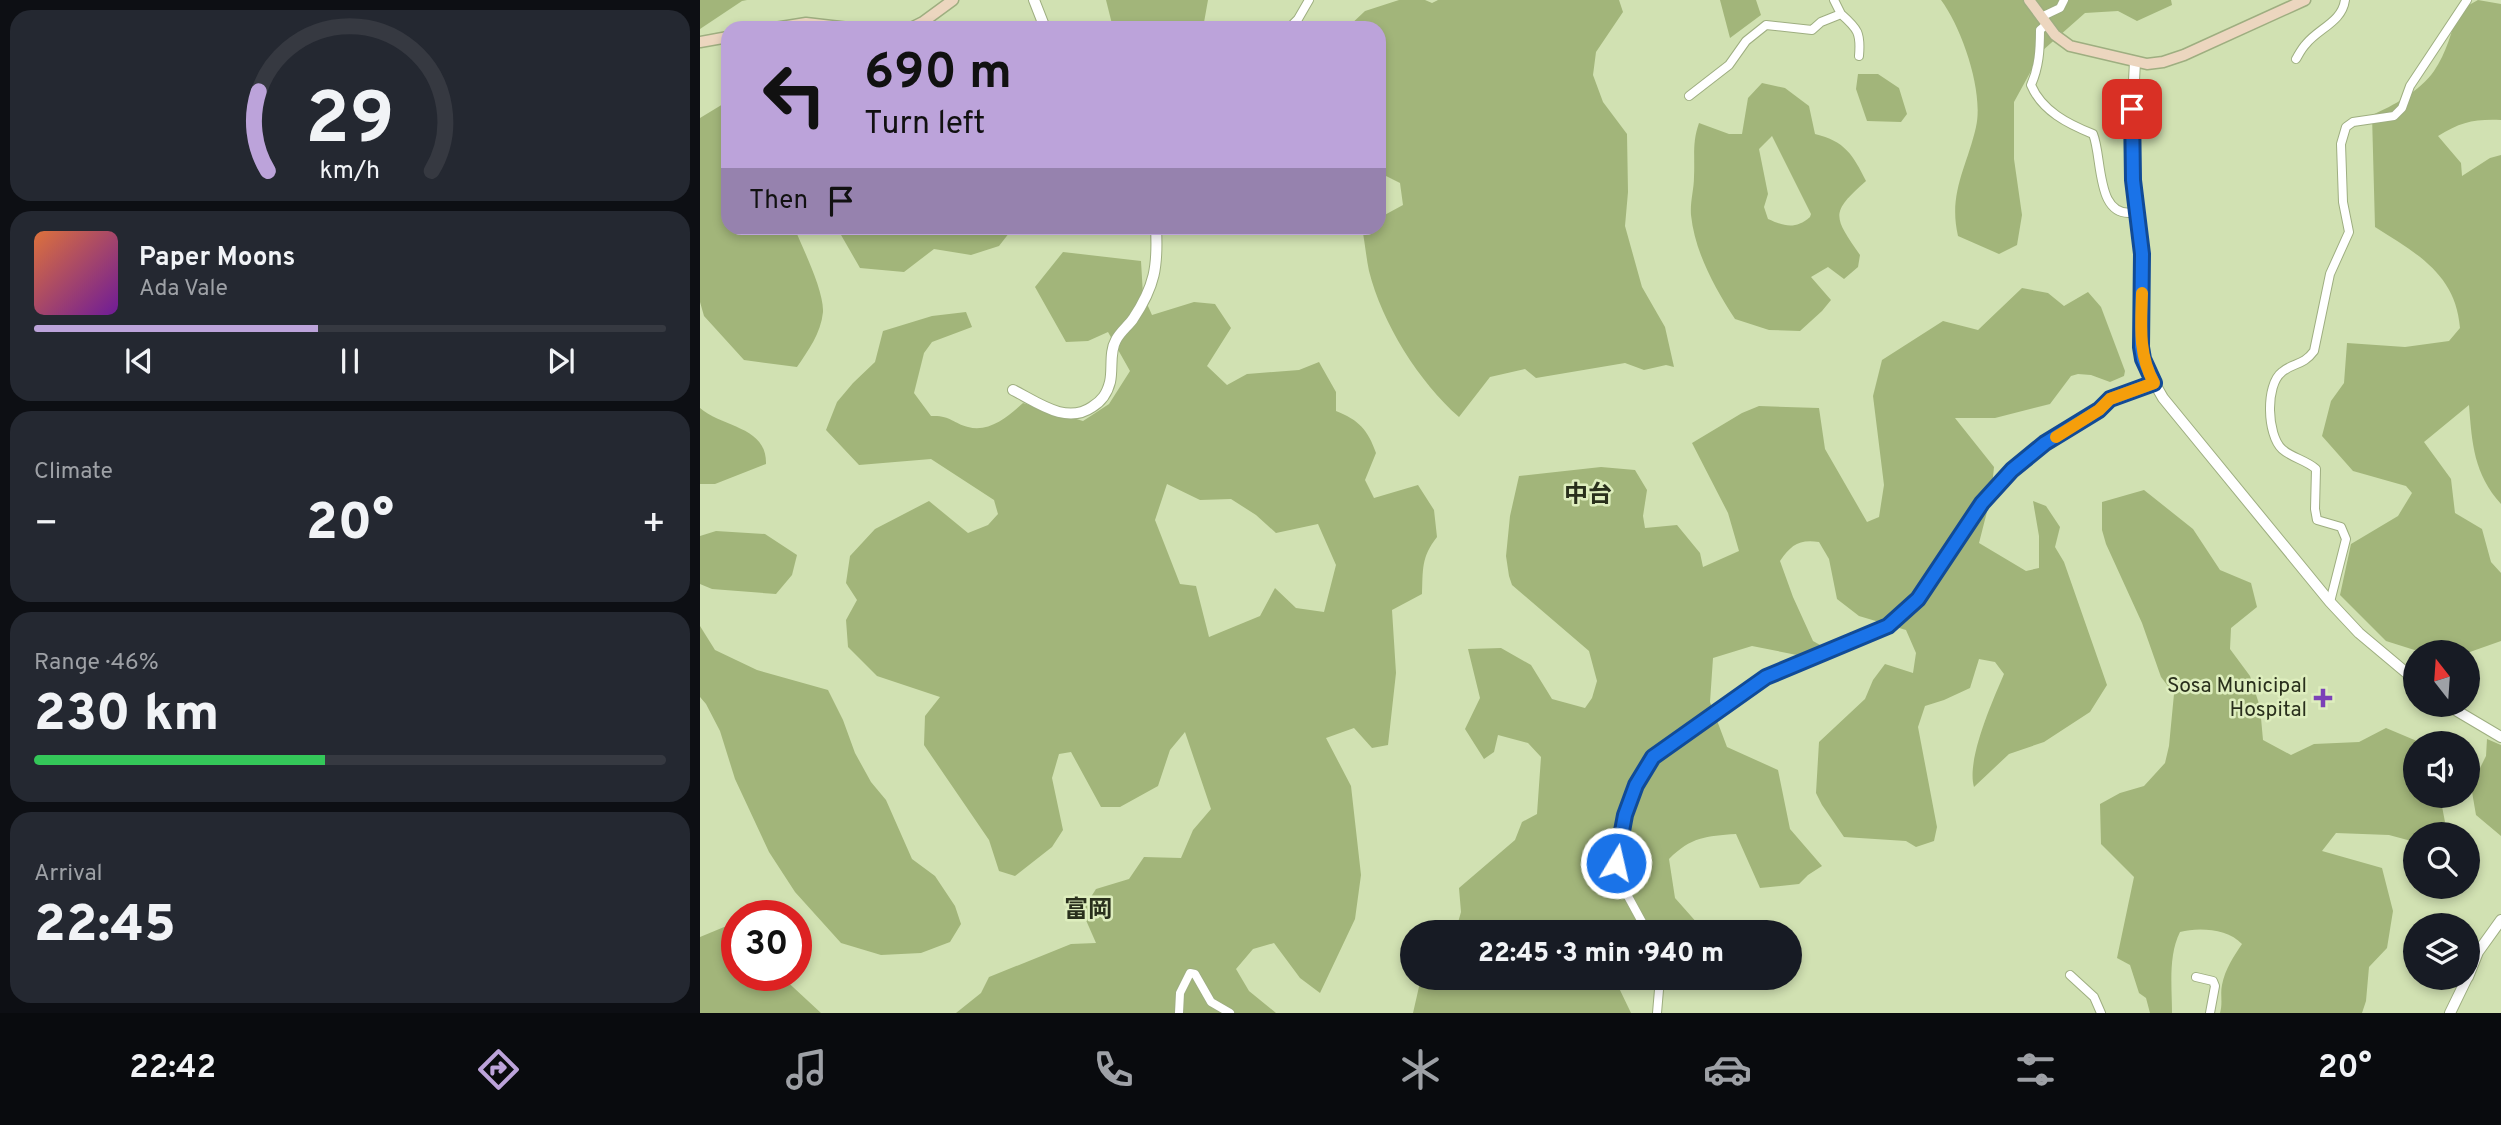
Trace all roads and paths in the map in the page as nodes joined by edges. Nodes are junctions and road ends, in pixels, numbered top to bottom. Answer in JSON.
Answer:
{"nodes":[{"id":1,"x":953,"y":0,"type":"edge"},
{"id":2,"x":1034,"y":0,"type":"edge"},
{"id":3,"x":1309,"y":0,"type":"edge"},
{"id":4,"x":1834,"y":0,"type":"edge"},
{"id":5,"x":2029,"y":0,"type":"edge"},
{"id":6,"x":2064,"y":0,"type":"edge"},
{"id":7,"x":2305,"y":0,"type":"edge"},
{"id":8,"x":2345,"y":0,"type":"edge"},
{"id":9,"x":2466,"y":0,"type":"edge"},
{"id":10,"x":1841,"y":14,"type":"junction"},
{"id":11,"x":924,"y":21,"type":"edge"},
{"id":12,"x":1042,"y":21,"type":"edge"},
{"id":13,"x":1296,"y":21,"type":"edge"},
{"id":14,"x":2044,"y":21,"type":"junction"},
{"id":15,"x":721,"y":38,"type":"edge"},
{"id":16,"x":700,"y":42,"type":"edge"},
{"id":17,"x":1859,"y":55,"type":"dead end"},
{"id":18,"x":2296,"y":59,"type":"dead end"},
{"id":19,"x":2135,"y":62,"type":"junction"},
{"id":20,"x":1689,"y":96,"type":"dead end"},
{"id":21,"x":2137,"y":212,"type":"junction"},
{"id":22,"x":1156,"y":235,"type":"edge"},
{"id":23,"x":2154,"y":383,"type":"junction"},
{"id":24,"x":1013,"y":390,"type":"dead end"},
{"id":25,"x":2330,"y":602,"type":"junction"},
{"id":26,"x":2403,"y":670,"type":"edge"},
{"id":27,"x":2469,"y":718,"type":"edge"},
{"id":28,"x":2501,"y":737,"type":"edge"},
{"id":29,"x":1641,"y":920,"type":"edge"},
{"id":30,"x":2501,"y":920,"type":"edge"},
{"id":31,"x":2480,"y":949,"type":"edge"},
{"id":32,"x":2070,"y":975,"type":"dead end"},
{"id":33,"x":2196,"y":977,"type":"dead end"},
{"id":34,"x":1659,"y":990,"type":"edge"},
{"id":35,"x":2460,"y":990,"type":"edge"},
{"id":36,"x":1179,"y":1013,"type":"edge"},
{"id":37,"x":1230,"y":1013,"type":"edge"},
{"id":38,"x":1657,"y":1013,"type":"edge"},
{"id":39,"x":2101,"y":1013,"type":"edge"},
{"id":40,"x":2210,"y":1013,"type":"edge"},
{"id":41,"x":2449,"y":1013,"type":"edge"}],
"edges":[{"from":1,"to":11,"type":"main road"},
{"from":2,"to":12,"type":"street"},
{"from":3,"to":13,"type":"street"},
{"from":4,"to":10,"type":"street"},
{"from":5,"to":14,"type":"main road"},
{"from":6,"to":14,"type":"street"},
{"from":7,"to":19,"type":"main road"},
{"from":8,"to":18,"type":"street"},
{"from":9,"to":25,"type":"street"},
{"from":10,"to":17,"type":"street"},
{"from":10,"to":20,"type":"street"},
{"from":14,"to":19,"type":"main road"},
{"from":14,"to":21,"type":"street"},
{"from":15,"to":16,"type":"main road"},
{"from":19,"to":21,"type":"street"},
{"from":21,"to":23,"type":"street"},
{"from":22,"to":24,"type":"street"},
{"from":23,"to":25,"type":"street"},
{"from":23,"to":29,"type":"street"},
{"from":25,"to":26,"type":"street"},
{"from":27,"to":28,"type":"street"},
{"from":30,"to":31,"type":"street"},
{"from":32,"to":39,"type":"street"},
{"from":33,"to":40,"type":"street"},
{"from":34,"to":38,"type":"street"},
{"from":35,"to":41,"type":"street"},
{"from":36,"to":37,"type":"street"}]}
